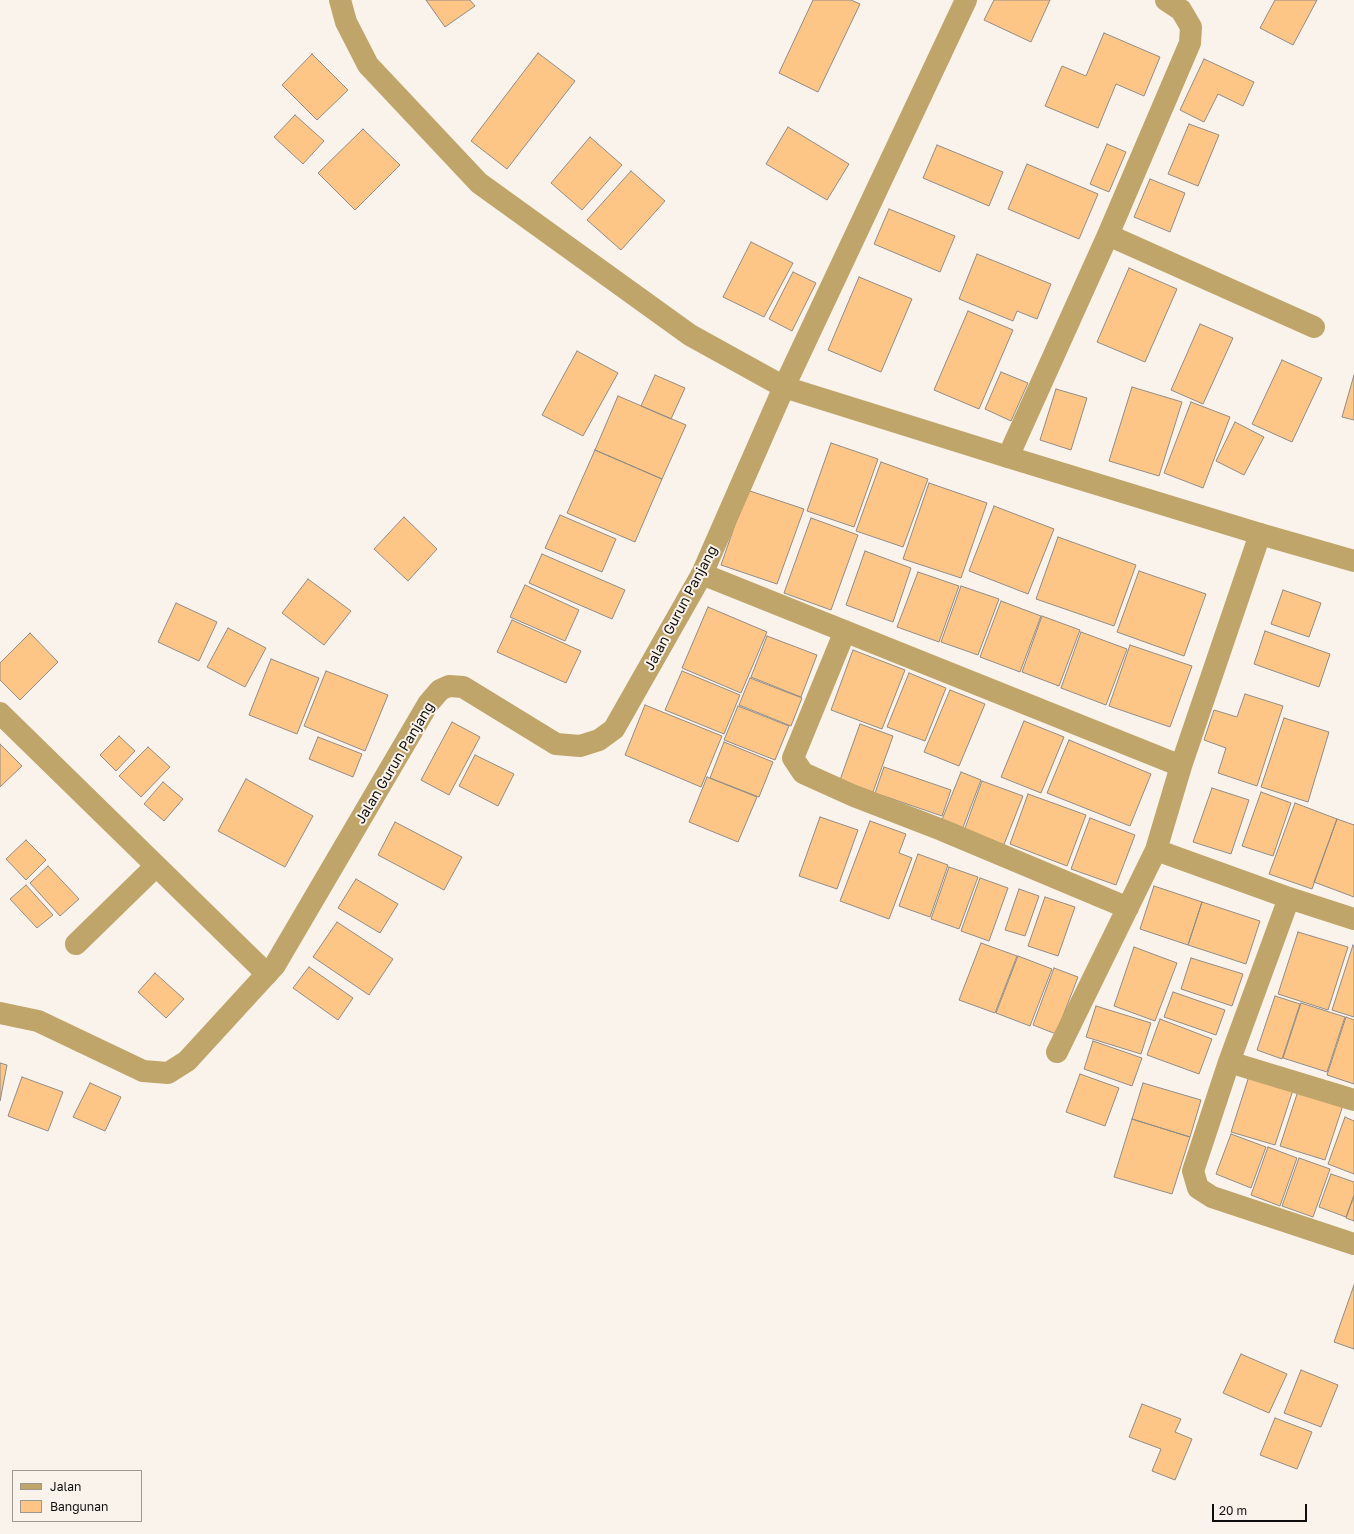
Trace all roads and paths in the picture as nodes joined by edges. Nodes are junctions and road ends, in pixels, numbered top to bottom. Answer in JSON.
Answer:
{"nodes":[{"id":1,"x":340,"y":0,"type":"edge"},
{"id":2,"x":966,"y":0,"type":"edge"},
{"id":3,"x":1166,"y":0,"type":"edge"},
{"id":4,"x":1108,"y":236,"type":"junction"},
{"id":5,"x":1314,"y":327,"type":"dead end"},
{"id":6,"x":784,"y":387,"type":"junction"},
{"id":7,"x":1008,"y":457,"type":"junction"},
{"id":8,"x":1260,"y":534,"type":"junction"},
{"id":9,"x":1354,"y":562,"type":"edge"},
{"id":10,"x":702,"y":574,"type":"junction"},
{"id":11,"x":845,"y":631,"type":"junction"},
{"id":12,"x":0,"y":713,"type":"edge"},
{"id":13,"x":1180,"y":766,"type":"junction"},
{"id":14,"x":1156,"y":850,"type":"junction"},
{"id":15,"x":156,"y":866,"type":"junction"},
{"id":16,"x":1289,"y":898,"type":"junction"},
{"id":17,"x":1128,"y":908,"type":"junction"},
{"id":18,"x":1354,"y":919,"type":"edge"},
{"id":19,"x":76,"y":944,"type":"dead end"},
{"id":20,"x":267,"y":974,"type":"junction"},
{"id":21,"x":0,"y":1013,"type":"edge"},
{"id":22,"x":1057,"y":1052,"type":"dead end"},
{"id":23,"x":1229,"y":1062,"type":"junction"},
{"id":24,"x":1354,"y":1100,"type":"edge"},
{"id":25,"x":1354,"y":1244,"type":"edge"}],
"edges":[{"from":1,"to":6,"type":"street"},
{"from":2,"to":6,"type":"street","name":"Jalan Gurun Panjang"},
{"from":3,"to":4,"type":"street"},
{"from":4,"to":5,"type":"street"},
{"from":4,"to":7,"type":"street"},
{"from":6,"to":7,"type":"street"},
{"from":6,"to":10,"type":"street","name":"Jalan Gurun Panjang"},
{"from":7,"to":8,"type":"street"},
{"from":8,"to":9,"type":"street"},
{"from":8,"to":13,"type":"street"},
{"from":10,"to":11,"type":"street"},
{"from":10,"to":20,"type":"street","name":"Jalan Gurun Panjang"},
{"from":11,"to":13,"type":"street"},
{"from":11,"to":17,"type":"street"},
{"from":12,"to":15,"type":"street"},
{"from":13,"to":14,"type":"street"},
{"from":14,"to":16,"type":"street"},
{"from":14,"to":17,"type":"street"},
{"from":15,"to":19,"type":"street"},
{"from":15,"to":20,"type":"street"},
{"from":16,"to":18,"type":"street"},
{"from":16,"to":23,"type":"street"},
{"from":17,"to":22,"type":"street"},
{"from":20,"to":21,"type":"street","name":"Jalan Gurun Panjang"},
{"from":23,"to":24,"type":"street"},
{"from":23,"to":25,"type":"street"}]}
